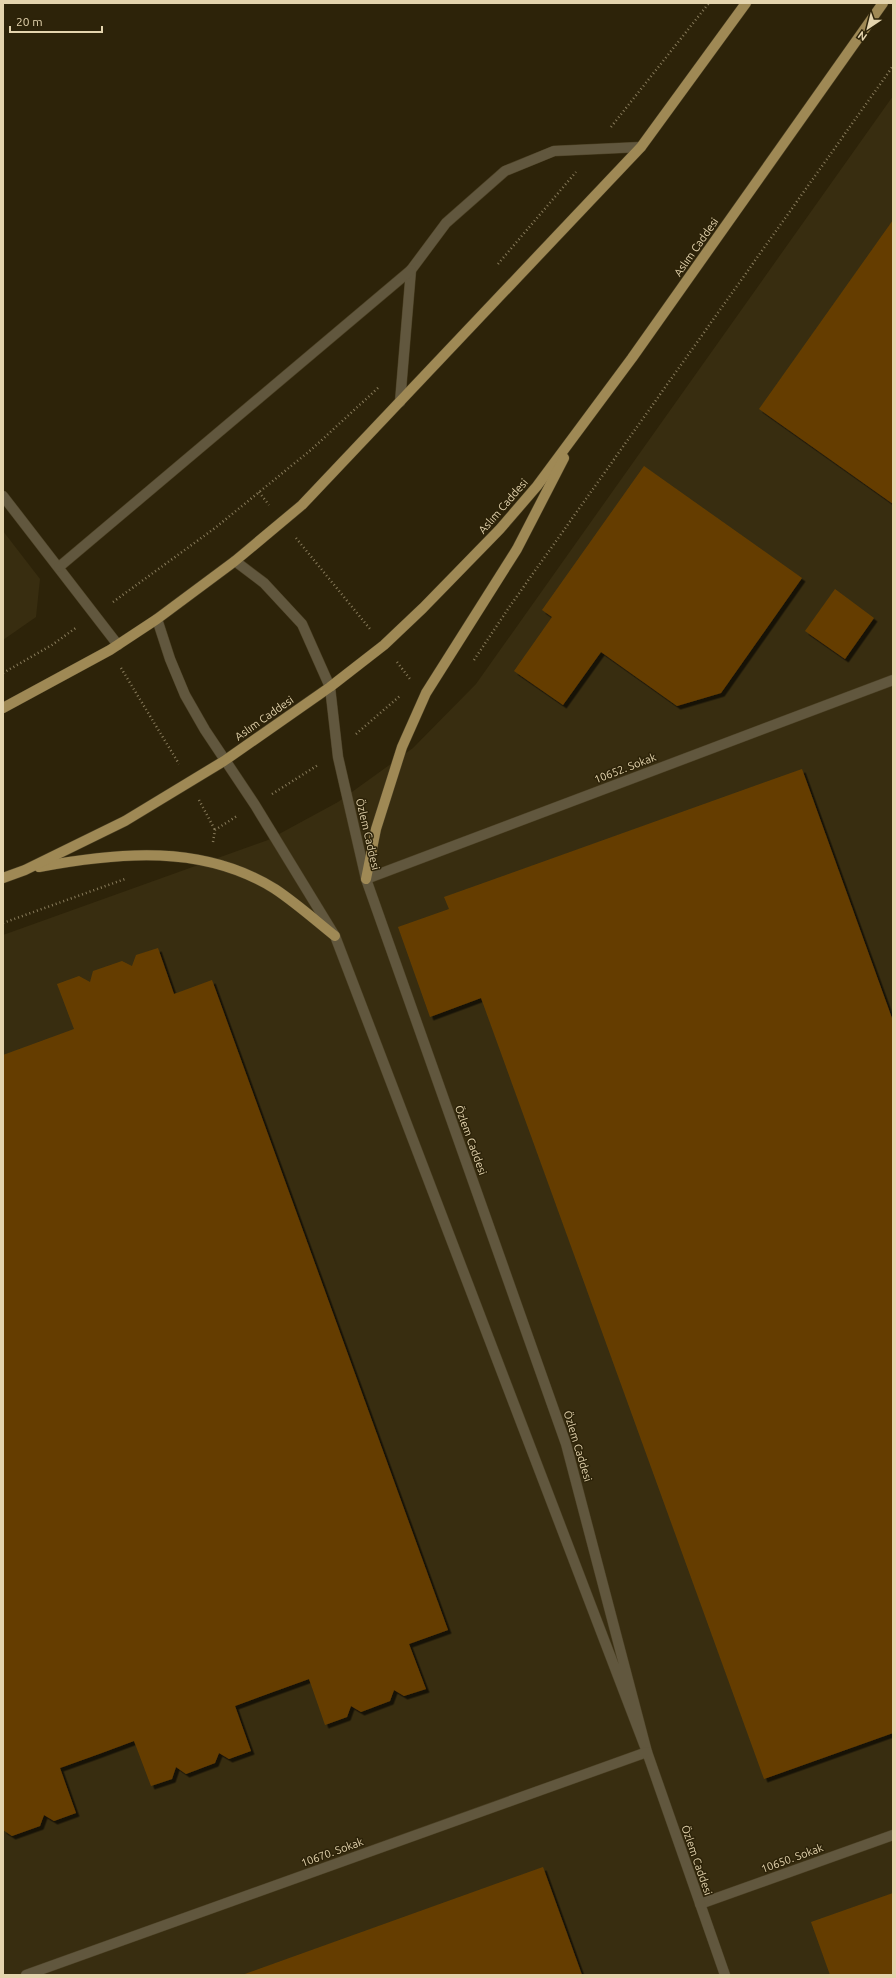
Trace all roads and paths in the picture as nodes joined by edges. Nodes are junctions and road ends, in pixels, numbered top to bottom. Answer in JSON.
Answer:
{"nodes":[{"id":1,"x":709,"y":3,"type":"edge"},
{"id":2,"x":746,"y":3,"type":"edge"},
{"id":3,"x":883,"y":3,"type":"edge"},
{"id":4,"x":642,"y":147,"type":"junction"},
{"id":5,"x":594,"y":149,"type":"junction"},
{"id":6,"x":494,"y":269,"type":"dead end"},
{"id":7,"x":412,"y":270,"type":"junction"},
{"id":8,"x":403,"y":364,"type":"junction"},
{"id":9,"x":400,"y":402,"type":"junction"},
{"id":10,"x":579,"y":430,"type":"junction"},
{"id":11,"x":259,"y":492,"type":"junction"},
{"id":12,"x":3,"y":496,"type":"edge"},
{"id":13,"x":283,"y":521,"type":"junction"},
{"id":14,"x":236,"y":561,"type":"junction"},
{"id":15,"x":58,"y":567,"type":"junction"},
{"id":16,"x":96,"y":615,"type":"junction"},
{"id":17,"x":157,"y":619,"type":"junction"},
{"id":18,"x":384,"y":645,"type":"junction"},
{"id":19,"x":114,"y":647,"type":"junction"},
{"id":20,"x":3,"y":673,"type":"edge"},
{"id":21,"x":893,"y":680,"type":"edge"},
{"id":22,"x":414,"y":684,"type":"dead end"},
{"id":23,"x":330,"y":687,"type":"junction"},
{"id":24,"x":3,"y":708,"type":"edge"},
{"id":25,"x":224,"y":761,"type":"junction"},
{"id":26,"x":190,"y":783,"type":"junction"},
{"id":27,"x":215,"y":830,"type":"dead end"},
{"id":28,"x":26,"y":870,"type":"junction"},
{"id":29,"x":3,"y":878,"type":"edge"},
{"id":30,"x":366,"y":878,"type":"junction"},
{"id":31,"x":335,"y":936,"type":"junction"},
{"id":32,"x":647,"y":1752,"type":"junction"},
{"id":33,"x":893,"y":1835,"type":"edge"},
{"id":34,"x":700,"y":1904,"type":"junction"},
{"id":35,"x":26,"y":1975,"type":"edge"},
{"id":36,"x":725,"y":1975,"type":"edge"}],
"edges":[{"from":1,"to":5,"type":"path"},
{"from":2,"to":4,"type":"main road"},
{"from":3,"to":10,"type":"main road","name":"Aslım Caddesi"},
{"from":4,"to":5,"type":"street"},
{"from":4,"to":9,"type":"main road"},
{"from":5,"to":6,"type":"path"},
{"from":5,"to":7,"type":"street"},
{"from":7,"to":8,"type":"street"},
{"from":7,"to":15,"type":"street"},
{"from":8,"to":9,"type":"street"},
{"from":8,"to":11,"type":"path"},
{"from":9,"to":13,"type":"main road"},
{"from":10,"to":18,"type":"main road","name":"Aslım Caddesi"},
{"from":10,"to":30,"type":"main road"},
{"from":11,"to":13,"type":"path"},
{"from":11,"to":16,"type":"path"},
{"from":12,"to":15,"type":"street"},
{"from":13,"to":14,"type":"main road"},
{"from":13,"to":18,"type":"path"},
{"from":14,"to":17,"type":"main road"},
{"from":14,"to":23,"type":"street","name":"Özlem Caddesi"},
{"from":15,"to":16,"type":"street"},
{"from":16,"to":19,"type":"street"},
{"from":16,"to":20,"type":"path"},
{"from":17,"to":19,"type":"main road"},
{"from":17,"to":25,"type":"street","name":"Özlem Caddesi"},
{"from":18,"to":22,"type":"path"},
{"from":18,"to":23,"type":"main road","name":"Aslım Caddesi"},
{"from":19,"to":24,"type":"main road"},
{"from":19,"to":26,"type":"path"},
{"from":21,"to":30,"type":"street","name":"10652. Sokak"},
{"from":23,"to":25,"type":"main road","name":"Aslım Caddesi"},
{"from":23,"to":30,"type":"street","name":"Özlem Caddesi"},
{"from":25,"to":26,"type":"main road","name":"Aslım Caddesi"},
{"from":25,"to":31,"type":"street","name":"Özlem Caddesi"},
{"from":26,"to":27,"type":"path"},
{"from":26,"to":28,"type":"main road","name":"Aslım Caddesi"},
{"from":28,"to":29,"type":"main road","name":"Aslım Caddesi"},
{"from":28,"to":31,"type":"main road"},
{"from":30,"to":32,"type":"street","name":"Özlem Caddesi"},
{"from":31,"to":32,"type":"street","name":"Özlem Caddesi"},
{"from":32,"to":34,"type":"street","name":"Özlem Caddesi"},
{"from":32,"to":35,"type":"street","name":"10670. Sokak"},
{"from":33,"to":34,"type":"street","name":"10650. Sokak"},
{"from":34,"to":36,"type":"street","name":"Özlem Caddesi"}]}
